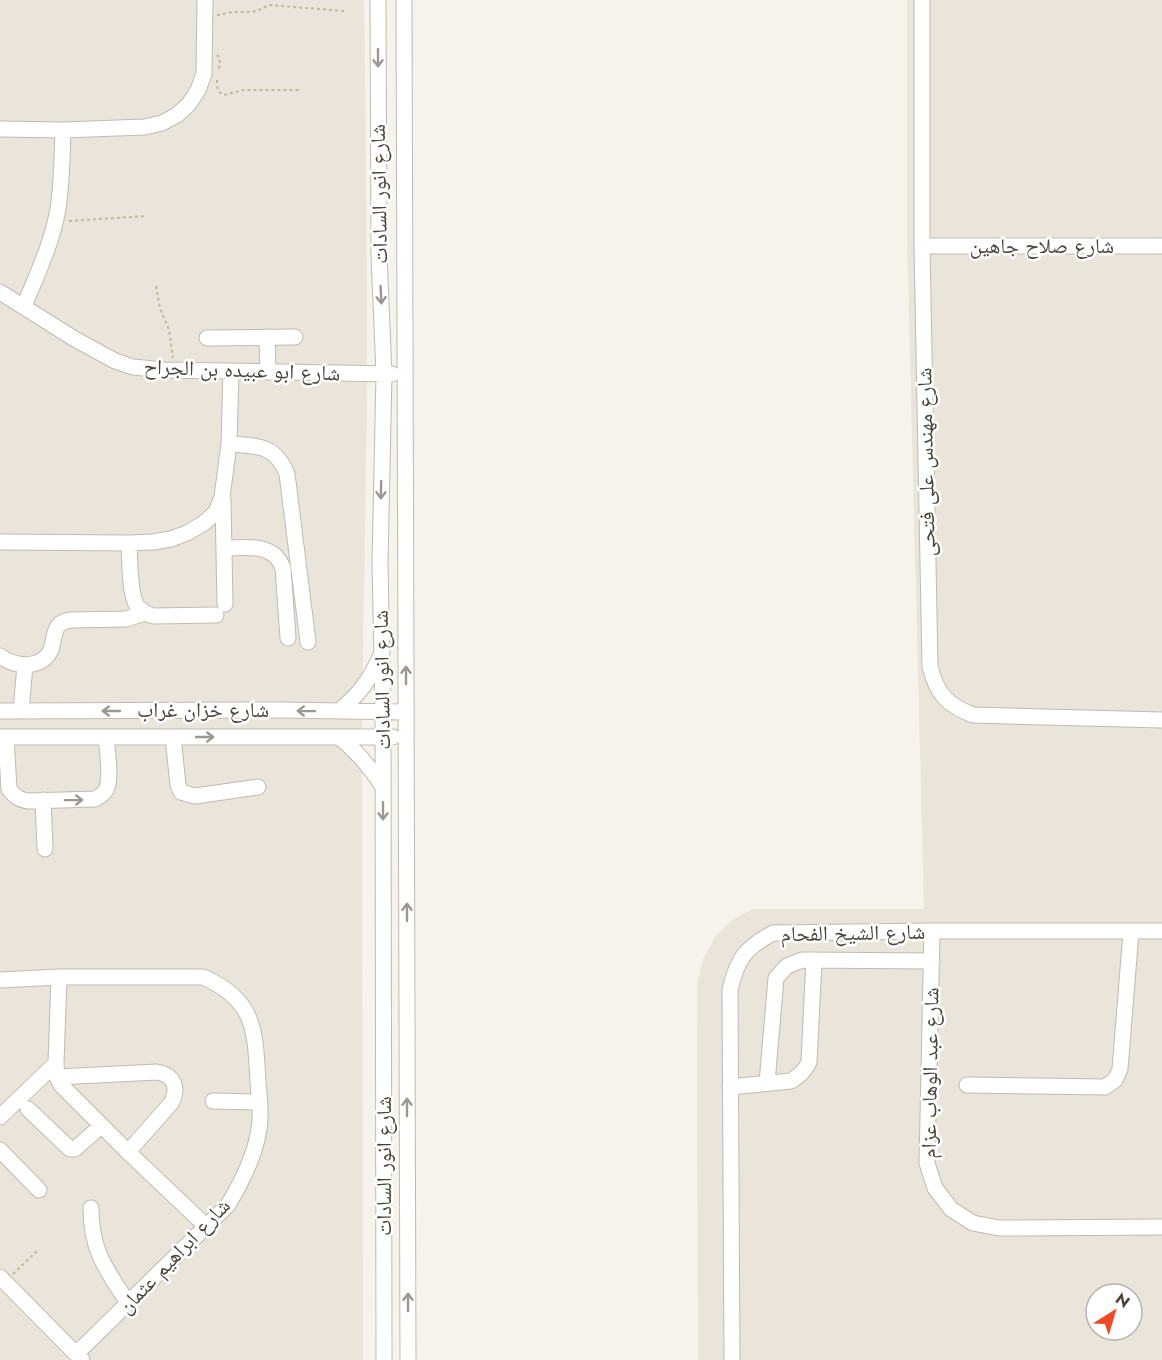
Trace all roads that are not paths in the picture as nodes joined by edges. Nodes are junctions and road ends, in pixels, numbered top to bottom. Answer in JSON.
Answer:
{"nodes":[{"id":1,"x":205,"y":0,"type":"edge"},
{"id":2,"x":378,"y":0,"type":"edge"},
{"id":3,"x":404,"y":0,"type":"edge"},
{"id":4,"x":922,"y":0,"type":"edge"},
{"id":5,"x":0,"y":129,"type":"edge"},
{"id":6,"x":63,"y":130,"type":"junction"},
{"id":7,"x":922,"y":246,"type":"junction"},
{"id":8,"x":1162,"y":246,"type":"edge"},
{"id":9,"x":0,"y":292,"type":"edge"},
{"id":10,"x":24,"y":306,"type":"junction"},
{"id":11,"x":267,"y":337,"type":"junction"},
{"id":12,"x":295,"y":337,"type":"dead end"},
{"id":13,"x":207,"y":338,"type":"dead end"},
{"id":14,"x":231,"y":371,"type":"junction"},
{"id":15,"x":268,"y":372,"type":"junction"},
{"id":16,"x":384,"y":374,"type":"junction"},
{"id":17,"x":404,"y":374,"type":"junction"},
{"id":18,"x":229,"y":444,"type":"junction"},
{"id":19,"x":222,"y":497,"type":"junction"},
{"id":20,"x":0,"y":542,"type":"edge"},
{"id":21,"x":129,"y":543,"type":"junction"},
{"id":22,"x":224,"y":548,"type":"junction"},
{"id":23,"x":301,"y":586,"type":"junction"},
{"id":24,"x":284,"y":592,"type":"junction"},
{"id":25,"x":145,"y":614,"type":"junction"},
{"id":26,"x":288,"y":638,"type":"dead end"},
{"id":27,"x":308,"y":642,"type":"dead end"},
{"id":28,"x":382,"y":652,"type":"junction"},
{"id":29,"x":0,"y":656,"type":"edge"},
{"id":30,"x":25,"y":665,"type":"junction"},
{"id":31,"x":0,"y":711,"type":"edge"},
{"id":32,"x":21,"y":711,"type":"junction"},
{"id":33,"x":339,"y":711,"type":"junction"},
{"id":34,"x":383,"y":711,"type":"junction"},
{"id":35,"x":406,"y":712,"type":"junction"},
{"id":36,"x":1162,"y":720,"type":"edge"},
{"id":37,"x":339,"y":736,"type":"junction"},
{"id":38,"x":406,"y":736,"type":"junction"},
{"id":39,"x":3,"y":737,"type":"edge"},
{"id":40,"x":106,"y":737,"type":"junction"},
{"id":41,"x":173,"y":737,"type":"junction"},
{"id":42,"x":383,"y":737,"type":"junction"},
{"id":43,"x":258,"y":787,"type":"dead end"},
{"id":44,"x":383,"y":787,"type":"junction"},
{"id":45,"x":43,"y":800,"type":"junction"},
{"id":46,"x":45,"y":849,"type":"dead end"},
{"id":47,"x":932,"y":931,"type":"junction"},
{"id":48,"x":1162,"y":931,"type":"edge"},
{"id":49,"x":1131,"y":932,"type":"junction"},
{"id":50,"x":814,"y":960,"type":"junction"},
{"id":51,"x":932,"y":961,"type":"junction"},
{"id":52,"x":59,"y":977,"type":"junction"},
{"id":53,"x":0,"y":980,"type":"edge"},
{"id":54,"x":56,"y":1070,"type":"junction"},
{"id":55,"x":767,"y":1083,"type":"junction"},
{"id":56,"x":967,"y":1085,"type":"dead end"},
{"id":57,"x":730,"y":1086,"type":"junction"},
{"id":58,"x":213,"y":1101,"type":"dead end"},
{"id":59,"x":259,"y":1102,"type":"junction"},
{"id":60,"x":28,"y":1109,"type":"dead end"},
{"id":61,"x":0,"y":1117,"type":"edge"},
{"id":62,"x":101,"y":1126,"type":"junction"},
{"id":63,"x":0,"y":1149,"type":"edge"},
{"id":64,"x":128,"y":1152,"type":"junction"},
{"id":65,"x":39,"y":1190,"type":"dead end"},
{"id":66,"x":91,"y":1208,"type":"dead end"},
{"id":67,"x":207,"y":1227,"type":"junction"},
{"id":68,"x":1162,"y":1227,"type":"edge"},
{"id":69,"x":2,"y":1279,"type":"edge"},
{"id":70,"x":129,"y":1303,"type":"junction"},
{"id":71,"x":79,"y":1357,"type":"edge"},
{"id":72,"x":384,"y":1360,"type":"edge"},
{"id":73,"x":408,"y":1360,"type":"edge"},
{"id":74,"x":732,"y":1360,"type":"edge"}],
"edges":[{"from":1,"to":6,"type":"street"},
{"from":2,"to":16,"type":"street","name":"شارع انور السادات","one_way":true},
{"from":3,"to":17,"type":"street","name":"شارع انور السادات"},
{"from":4,"to":7,"type":"street","name":"شارع مهندس على فتحى"},
{"from":5,"to":6,"type":"street"},
{"from":6,"to":10,"type":"street"},
{"from":7,"to":8,"type":"street","name":"شارع صلاح جاهين"},
{"from":7,"to":36,"type":"street","name":"شارع مهندس على فتحى"},
{"from":9,"to":10,"type":"street","name":"شارع ابو عبيده بن الجراح"},
{"from":10,"to":14,"type":"street","name":"شارع ابو عبيده بن الجراح"},
{"from":11,"to":12,"type":"street"},
{"from":11,"to":13,"type":"street"},
{"from":11,"to":15,"type":"street"},
{"from":14,"to":15,"type":"street","name":"شارع ابو عبيده بن الجراح"},
{"from":14,"to":18,"type":"street"},
{"from":15,"to":16,"type":"street","name":"شارع ابو عبيده بن الجراح"},
{"from":16,"to":17,"type":"street","name":"شارع ابو عبيده بن الجراح"},
{"from":16,"to":28,"type":"street","name":"شارع انور السادات","one_way":true},
{"from":35,"to":17,"type":"street","name":"شارع انور السادات","one_way":true},
{"from":18,"to":19,"type":"street"},
{"from":18,"to":23,"type":"street"},
{"from":19,"to":21,"type":"street"},
{"from":19,"to":22,"type":"street"},
{"from":20,"to":21,"type":"street"},
{"from":21,"to":25,"type":"street"},
{"from":22,"to":24,"type":"street"},
{"from":22,"to":25,"type":"street"},
{"from":23,"to":24,"type":"street"},
{"from":23,"to":27,"type":"street"},
{"from":24,"to":26,"type":"street"},
{"from":25,"to":30,"type":"street"},
{"from":28,"to":33,"type":"street"},
{"from":28,"to":34,"type":"street","name":"شارع انور السادات"},
{"from":29,"to":30,"type":"street"},
{"from":30,"to":32,"type":"street"},
{"from":31,"to":32,"type":"street","name":"شارع خزان غراب"},
{"from":33,"to":32,"type":"street","name":"شارع خزان غراب","one_way":true},
{"from":33,"to":34,"type":"street","name":"شارع خزان غراب"},
{"from":34,"to":35,"type":"street","name":"شارع خزان غراب"},
{"from":34,"to":42,"type":"street","name":"شارع انور السادات"},
{"from":35,"to":38,"type":"street","name":"شارع انور السادات"},
{"from":41,"to":37,"type":"street","name":"شارع خزان غراب","one_way":true},
{"from":37,"to":42,"type":"street","name":"شارع خزان غراب"},
{"from":37,"to":44,"type":"street"},
{"from":38,"to":42,"type":"street","name":"شارع خزان غراب"},
{"from":73,"to":38,"type":"street","name":"شارع انور السادات","one_way":true},
{"from":39,"to":40,"type":"street","name":"شارع خزان غراب"},
{"from":39,"to":45,"type":"street"},
{"from":40,"to":41,"type":"street","name":"شارع خزان غراب"},
{"from":45,"to":40,"type":"street","one_way":true},
{"from":41,"to":43,"type":"street"},
{"from":42,"to":44,"type":"street","name":"شارع انور السادات"},
{"from":44,"to":72,"type":"street","name":"شارع انور السادات","one_way":true},
{"from":45,"to":46,"type":"street"},
{"from":47,"to":49,"type":"street","name":"شارع الشيخ الفحام"},
{"from":47,"to":51,"type":"street","name":"شارع عبد الوهاب عزام"},
{"from":47,"to":57,"type":"street","name":"شارع الشيخ الفحام"},
{"from":48,"to":49,"type":"street","name":"شارع الشيخ الفحام"},
{"from":49,"to":56,"type":"street"},
{"from":50,"to":51,"type":"street"},
{"from":50,"to":55,"type":"street"},
{"from":50,"to":55,"type":"street"},
{"from":51,"to":68,"type":"street","name":"شارع عبد الوهاب عزام"},
{"from":52,"to":53,"type":"street","name":"شارع ابراهيم عثمان"},
{"from":52,"to":54,"type":"street"},
{"from":52,"to":59,"type":"street","name":"شارع ابراهيم عثمان"},
{"from":54,"to":61,"type":"street"},
{"from":54,"to":62,"type":"street"},
{"from":54,"to":64,"type":"street"},
{"from":55,"to":57,"type":"street"},
{"from":57,"to":74,"type":"street","name":"شارع الشيخ الفحام"},
{"from":58,"to":59,"type":"street"},
{"from":59,"to":67,"type":"street","name":"شارع ابراهيم عثمان"},
{"from":60,"to":62,"type":"street"},
{"from":62,"to":64,"type":"street"},
{"from":63,"to":65,"type":"street"},
{"from":64,"to":67,"type":"street"},
{"from":66,"to":70,"type":"street"},
{"from":67,"to":70,"type":"street","name":"شارع ابراهيم عثمان"},
{"from":69,"to":71,"type":"street"},
{"from":70,"to":71,"type":"street","name":"شارع ابراهيم عثمان"}]}
